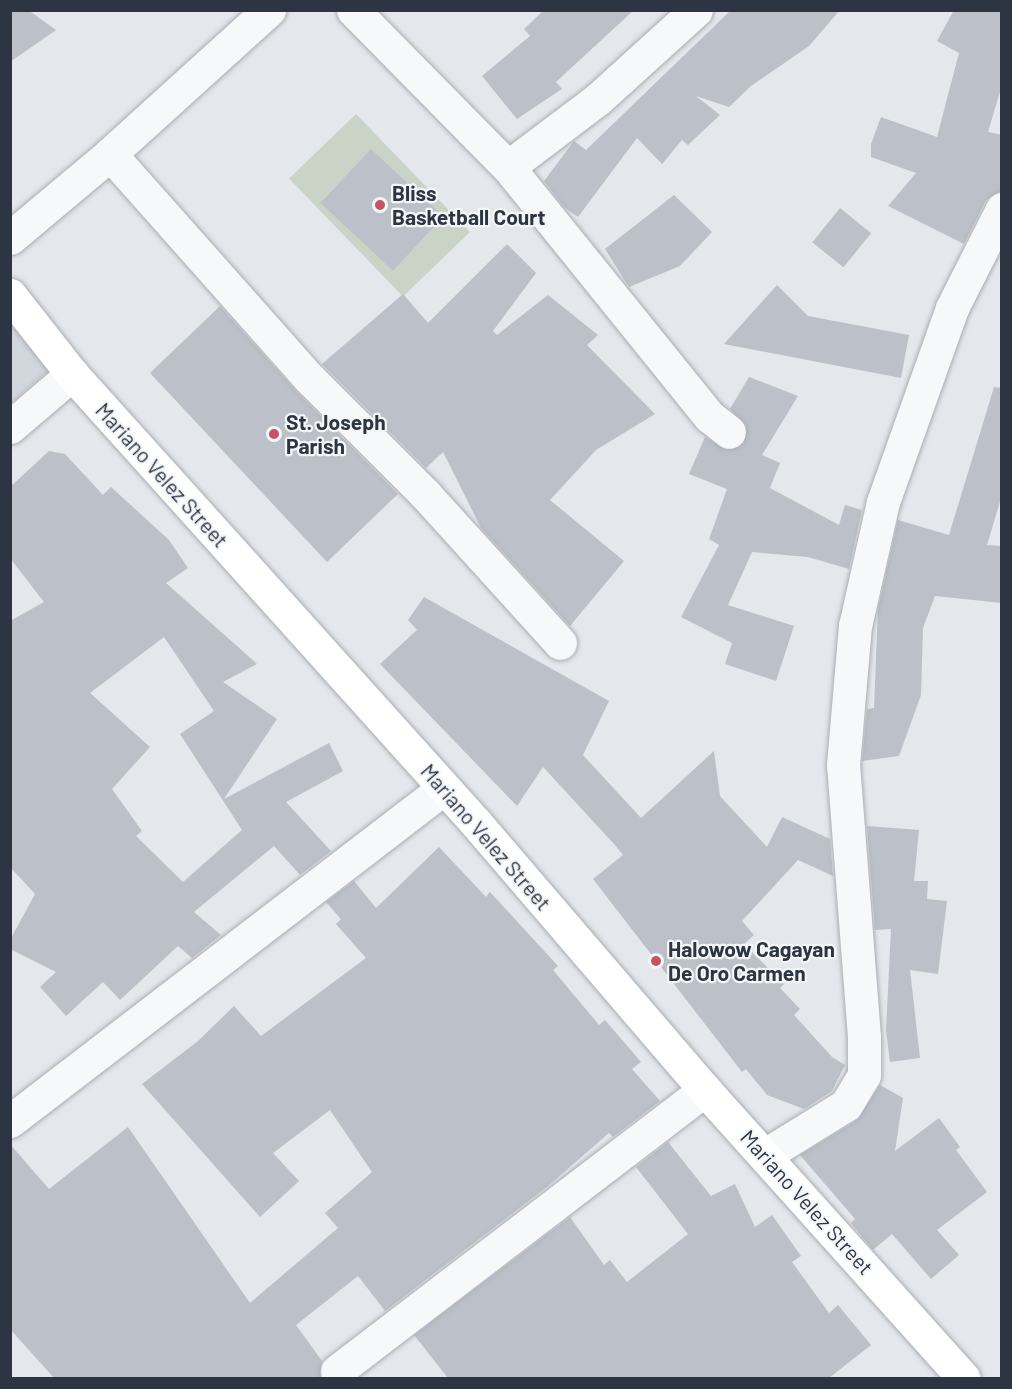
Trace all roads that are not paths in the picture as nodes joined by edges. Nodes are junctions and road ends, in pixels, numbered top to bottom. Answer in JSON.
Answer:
{"nodes":[{"id":1,"x":269,"y":10,"type":"edge"},
{"id":2,"x":353,"y":10,"type":"edge"},
{"id":3,"x":696,"y":10,"type":"edge"},
{"id":4,"x":111,"y":154,"type":"junction"},
{"id":5,"x":508,"y":167,"type":"junction"},
{"id":6,"x":1002,"y":209,"type":"edge"},
{"id":7,"x":10,"y":238,"type":"edge"},
{"id":8,"x":10,"y":295,"type":"edge"},
{"id":9,"x":72,"y":374,"type":"junction"},
{"id":10,"x":10,"y":427,"type":"edge"},
{"id":11,"x":729,"y":432,"type":"dead end"},
{"id":12,"x":560,"y":643,"type":"dead end"},
{"id":13,"x":444,"y":788,"type":"junction"},
{"id":14,"x":705,"y":1090,"type":"junction"},
{"id":15,"x":10,"y":1121,"type":"edge"},
{"id":16,"x":765,"y":1155,"type":"junction"},
{"id":17,"x":337,"y":1371,"type":"dead end"},
{"id":18,"x":963,"y":1378,"type":"edge"}],
"edges":[{"from":1,"to":4,"type":"street"},
{"from":2,"to":5,"type":"street"},
{"from":3,"to":5,"type":"street"},
{"from":4,"to":7,"type":"street"},
{"from":4,"to":12,"type":"street"},
{"from":5,"to":11,"type":"street"},
{"from":6,"to":16,"type":"street"},
{"from":8,"to":9,"type":"street","name":"Mariano Velez Street"},
{"from":9,"to":10,"type":"street"},
{"from":9,"to":13,"type":"street","name":"Mariano Velez Street"},
{"from":13,"to":14,"type":"street","name":"Mariano Velez Street"},
{"from":13,"to":15,"type":"street"},
{"from":14,"to":16,"type":"street","name":"Mariano Velez Street"},
{"from":14,"to":17,"type":"street"},
{"from":16,"to":18,"type":"street","name":"Mariano Velez Street"}]}
